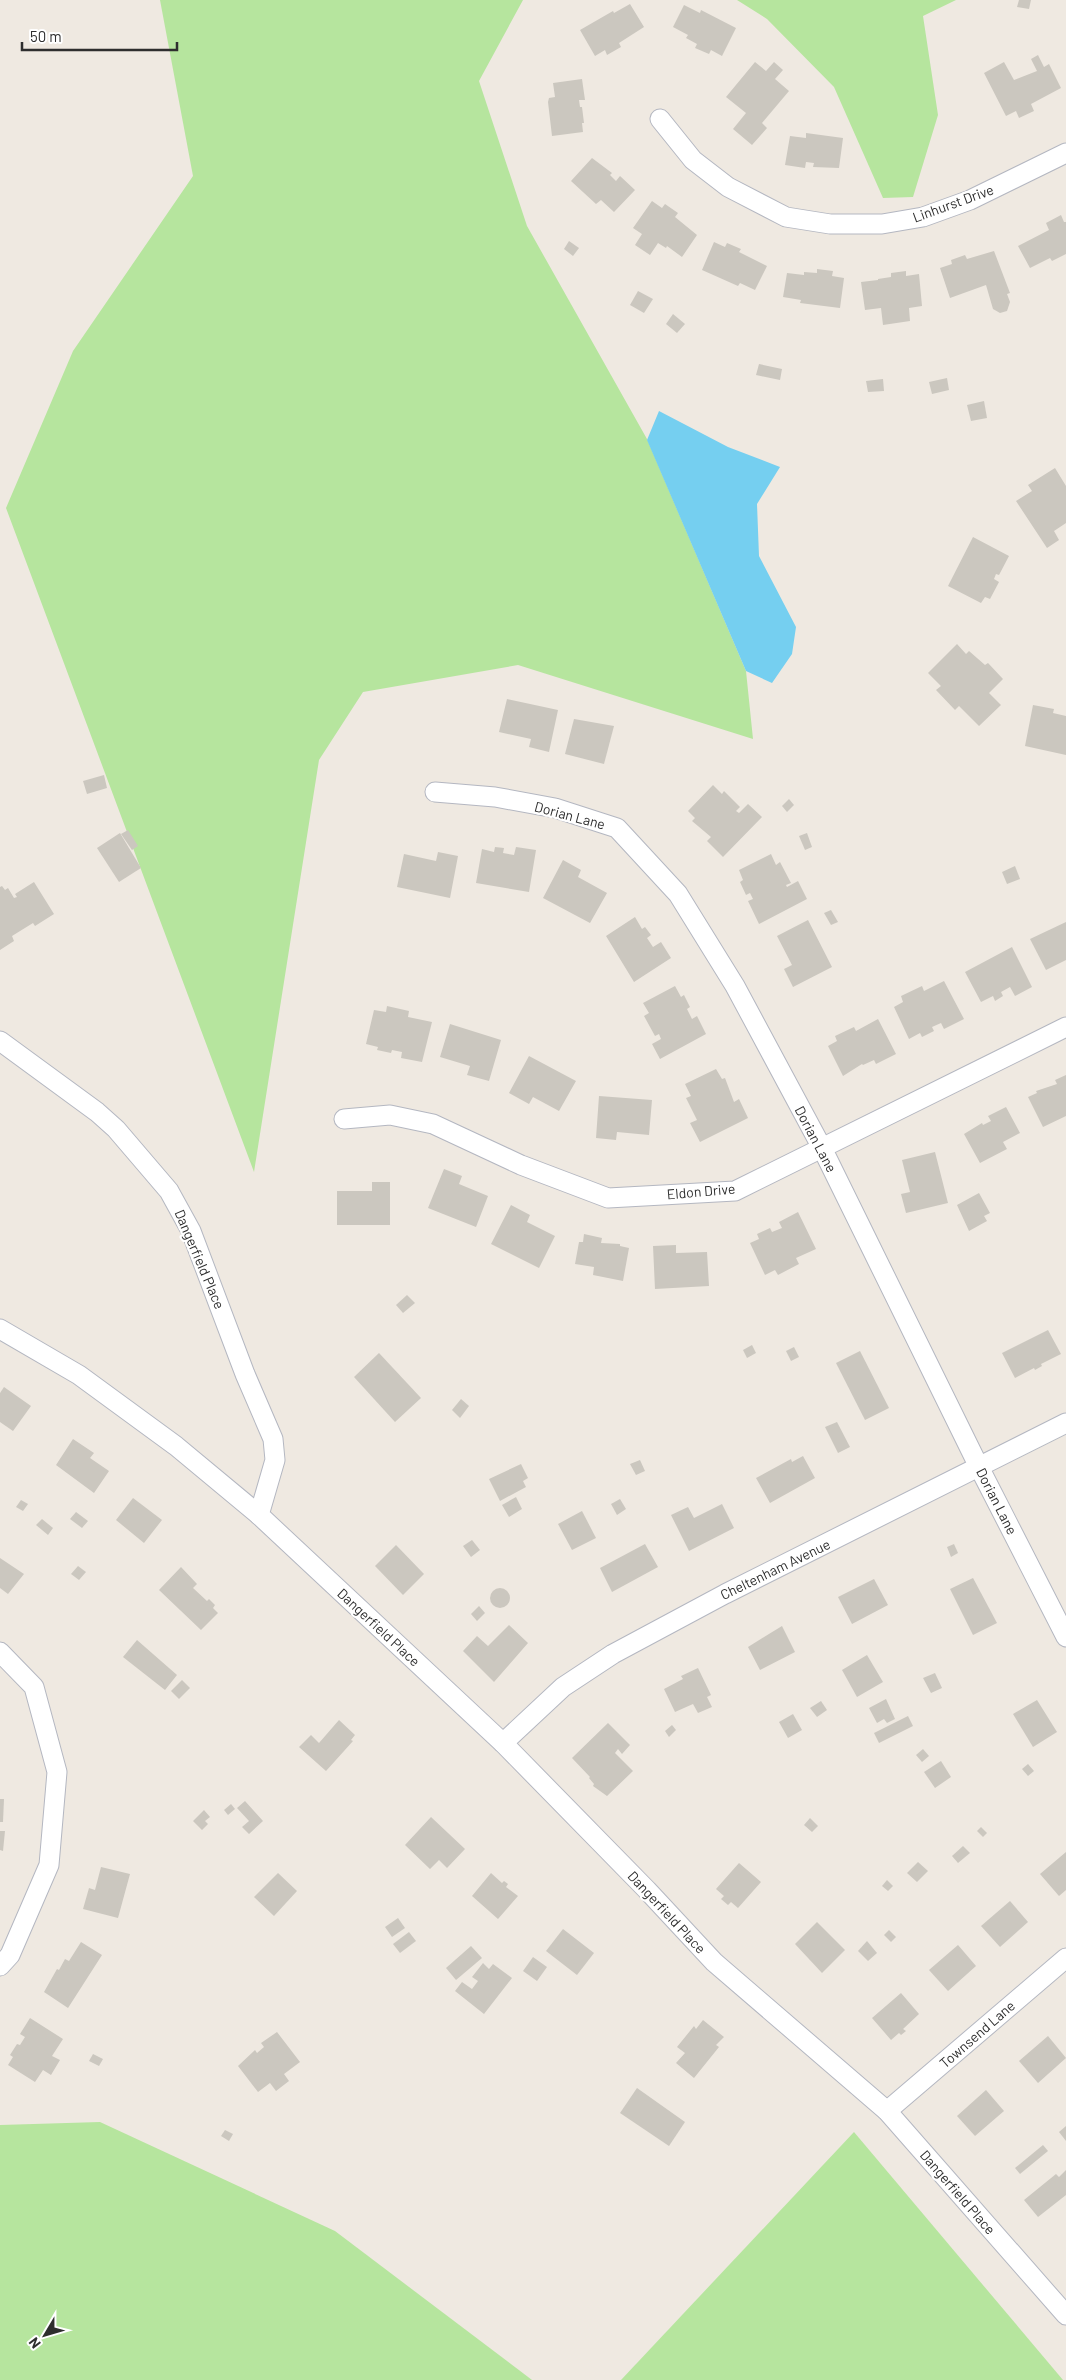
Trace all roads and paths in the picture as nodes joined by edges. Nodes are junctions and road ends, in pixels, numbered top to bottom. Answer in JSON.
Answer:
{"nodes":[{"id":1,"x":660,"y":119,"type":"dead end"},
{"id":2,"x":1066,"y":153,"type":"edge"},
{"id":3,"x":435,"y":792,"type":"dead end"},
{"id":4,"x":1066,"y":1027,"type":"edge"},
{"id":5,"x":0,"y":1041,"type":"edge"},
{"id":6,"x":344,"y":1118,"type":"dead end"},
{"id":7,"x":822,"y":1148,"type":"junction"},
{"id":8,"x":0,"y":1329,"type":"edge"},
{"id":9,"x":1066,"y":1423,"type":"edge"},
{"id":10,"x":979,"y":1467,"type":"junction"},
{"id":11,"x":259,"y":1515,"type":"junction"},
{"id":12,"x":1066,"y":1637,"type":"edge"},
{"id":13,"x":0,"y":1652,"type":"edge"},
{"id":14,"x":503,"y":1743,"type":"junction"},
{"id":15,"x":1066,"y":1958,"type":"edge"},
{"id":16,"x":0,"y":1966,"type":"edge"},
{"id":17,"x":888,"y":2111,"type":"junction"},
{"id":18,"x":1066,"y":2315,"type":"edge"}],
"edges":[{"from":1,"to":2,"type":"street","name":"Linhurst Drive"},
{"from":3,"to":7,"type":"street","name":"Dorian Lane"},
{"from":4,"to":7,"type":"street","name":"Eldon Drive"},
{"from":5,"to":11,"type":"street","name":"Dangerfield Place"},
{"from":6,"to":7,"type":"street","name":"Eldon Drive"},
{"from":7,"to":10,"type":"street","name":"Dorian Lane"},
{"from":8,"to":11,"type":"street","name":"Dangerfield Place"},
{"from":9,"to":10,"type":"street","name":"Cheltenham Avenue"},
{"from":10,"to":12,"type":"street","name":"Dorian Lane"},
{"from":10,"to":14,"type":"street","name":"Cheltenham Avenue"},
{"from":11,"to":14,"type":"street","name":"Dangerfield Place"},
{"from":13,"to":16,"type":"street"},
{"from":14,"to":17,"type":"street","name":"Dangerfield Place"},
{"from":15,"to":17,"type":"street","name":"Townsend Lane"},
{"from":17,"to":18,"type":"street","name":"Dangerfield Place"}]}
